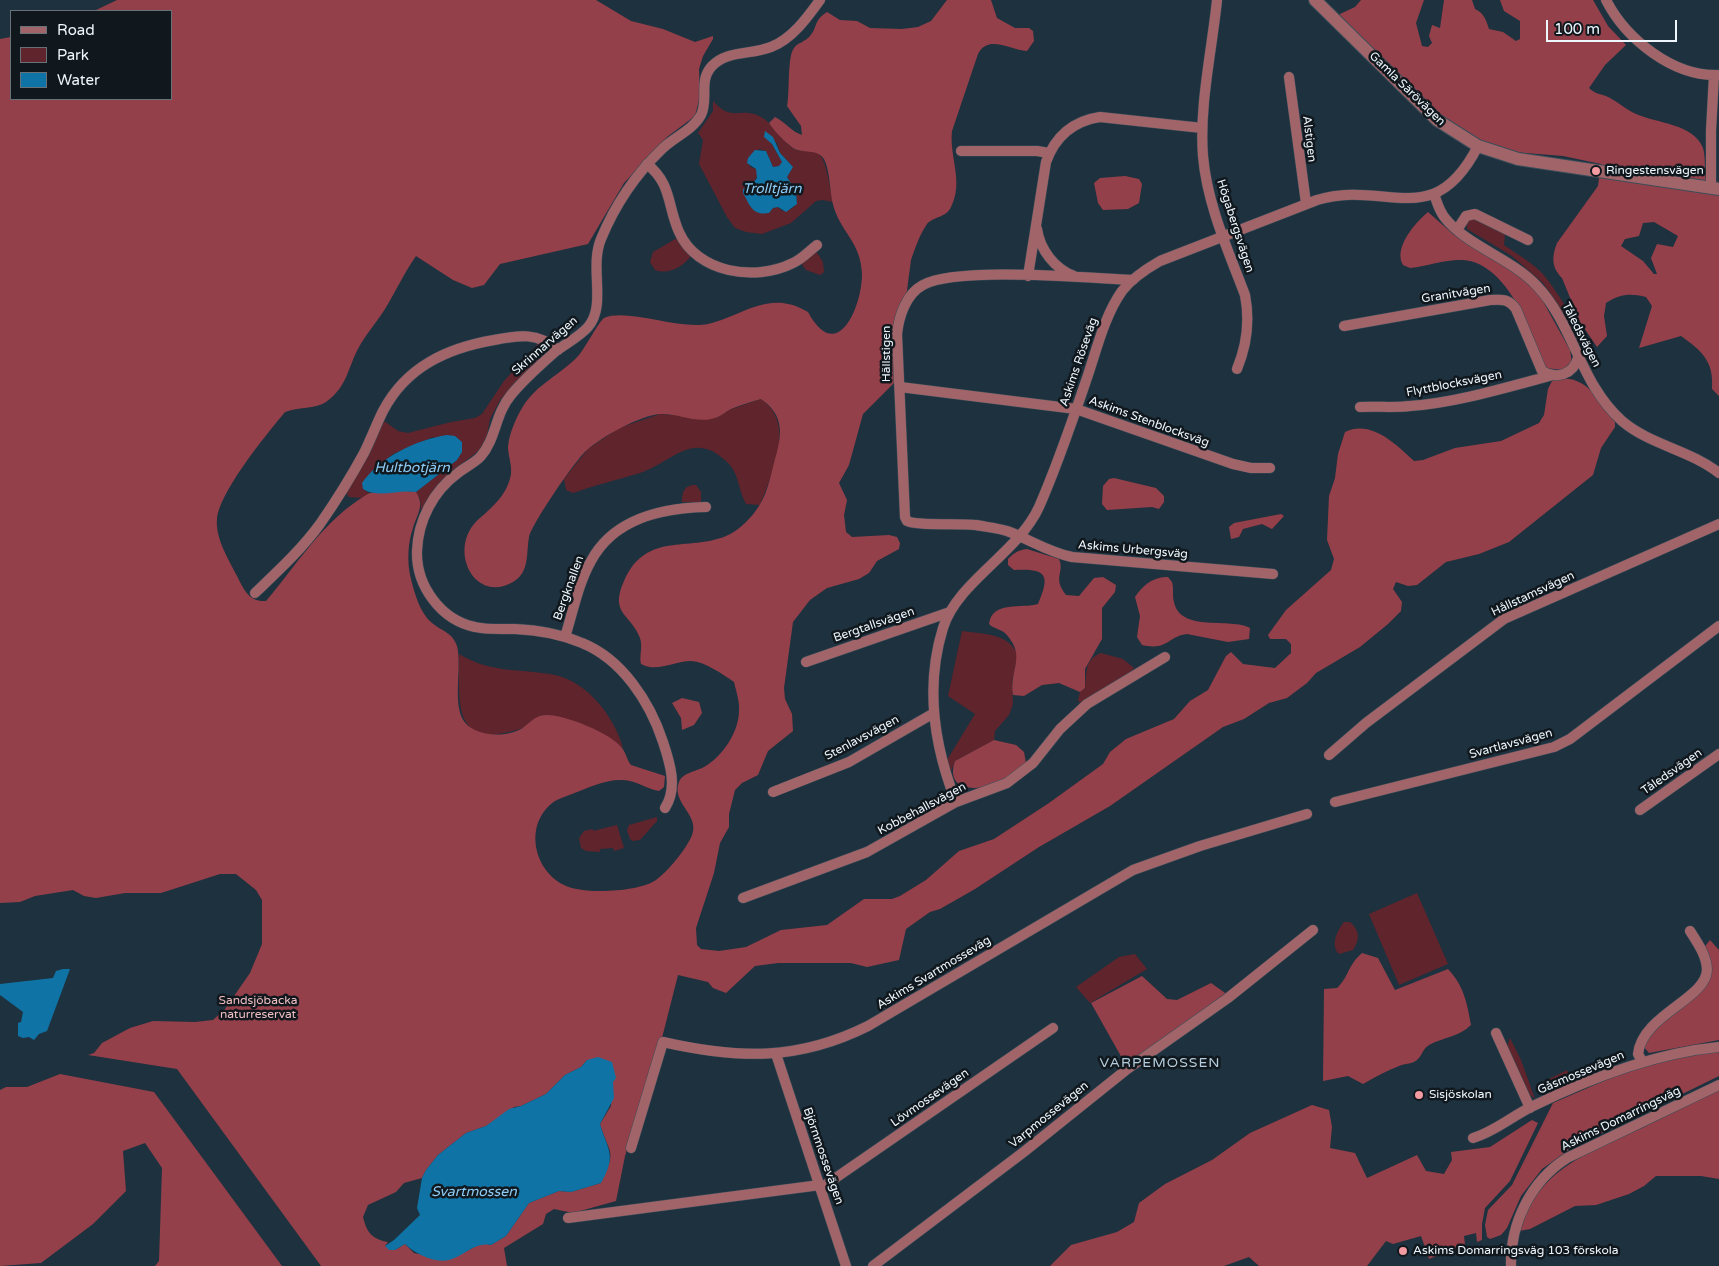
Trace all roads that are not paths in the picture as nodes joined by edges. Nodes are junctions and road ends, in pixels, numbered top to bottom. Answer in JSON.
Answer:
{"nodes":[{"id":1,"x":820,"y":0,"type":"edge"},
{"id":2,"x":1217,"y":0,"type":"edge"},
{"id":3,"x":1315,"y":0,"type":"edge"},
{"id":4,"x":1606,"y":0,"type":"edge"},
{"id":5,"x":1717,"y":75,"type":"edge"},
{"id":6,"x":1290,"y":77,"type":"dead end"},
{"id":7,"x":1202,"y":128,"type":"junction"},
{"id":8,"x":1478,"y":146,"type":"junction"},
{"id":9,"x":961,"y":151,"type":"dead end"},
{"id":10,"x":1049,"y":153,"type":"junction"},
{"id":11,"x":647,"y":164,"type":"junction"},
{"id":12,"x":1715,"y":189,"type":"edge"},
{"id":13,"x":1434,"y":194,"type":"junction"},
{"id":14,"x":1306,"y":203,"type":"junction"},
{"id":15,"x":1036,"y":226,"type":"junction"},
{"id":16,"x":1457,"y":230,"type":"junction"},
{"id":17,"x":1223,"y":236,"type":"junction"},
{"id":18,"x":1528,"y":240,"type":"dead end"},
{"id":19,"x":817,"y":245,"type":"dead end"},
{"id":20,"x":1028,"y":276,"type":"junction"},
{"id":21,"x":1081,"y":278,"type":"junction"},
{"id":22,"x":1132,"y":280,"type":"junction"},
{"id":23,"x":1344,"y":326,"type":"dead end"},
{"id":24,"x":558,"y":350,"type":"junction"},
{"id":25,"x":1578,"y":358,"type":"junction"},
{"id":26,"x":1237,"y":369,"type":"dead end"},
{"id":27,"x":1553,"y":375,"type":"junction"},
{"id":28,"x":900,"y":386,"type":"junction"},
{"id":29,"x":1360,"y":406,"type":"dead end"},
{"id":30,"x":1076,"y":409,"type":"junction"},
{"id":31,"x":1270,"y":468,"type":"dead end"},
{"id":32,"x":1719,"y":473,"type":"edge"},
{"id":33,"x":706,"y":507,"type":"dead end"},
{"id":34,"x":907,"y":521,"type":"joint"},
{"id":35,"x":1719,"y":524,"type":"edge"},
{"id":36,"x":1020,"y":536,"type":"junction"},
{"id":37,"x":1273,"y":574,"type":"dead end"},
{"id":38,"x":255,"y":593,"type":"dead end"},
{"id":39,"x":950,"y":612,"type":"junction"},
{"id":40,"x":1719,"y":626,"type":"edge"},
{"id":41,"x":565,"y":637,"type":"junction"},
{"id":42,"x":1165,"y":657,"type":"dead end"},
{"id":43,"x":806,"y":662,"type":"dead end"},
{"id":44,"x":934,"y":713,"type":"junction"},
{"id":45,"x":1719,"y":754,"type":"edge"},
{"id":46,"x":1329,"y":755,"type":"dead end"},
{"id":47,"x":773,"y":792,"type":"dead end"},
{"id":48,"x":956,"y":802,"type":"junction"},
{"id":49,"x":1336,"y":802,"type":"dead end"},
{"id":50,"x":665,"y":808,"type":"dead end"},
{"id":51,"x":1640,"y":810,"type":"dead end"},
{"id":52,"x":1307,"y":814,"type":"dead end"},
{"id":53,"x":742,"y":898,"type":"dead end"},
{"id":54,"x":1313,"y":930,"type":"dead end"},
{"id":55,"x":1690,"y":931,"type":"dead end"},
{"id":56,"x":1053,"y":1028,"type":"dead end"},
{"id":57,"x":1496,"y":1033,"type":"dead end"},
{"id":58,"x":1719,"y":1046,"type":"edge"},
{"id":59,"x":776,"y":1054,"type":"junction"},
{"id":60,"x":1642,"y":1061,"type":"junction"},
{"id":61,"x":1719,"y":1085,"type":"edge"},
{"id":62,"x":1530,"y":1108,"type":"junction"},
{"id":63,"x":1473,"y":1138,"type":"dead end"},
{"id":64,"x":631,"y":1148,"type":"dead end"},
{"id":65,"x":821,"y":1186,"type":"junction"},
{"id":66,"x":568,"y":1218,"type":"dead end"},
{"id":67,"x":846,"y":1266,"type":"edge"},
{"id":68,"x":873,"y":1266,"type":"edge"},
{"id":69,"x":1511,"y":1266,"type":"edge"}],
"edges":[{"from":1,"to":11,"type":"street","name":"Skrinnarvägen"},
{"from":2,"to":7,"type":"street","name":"Högabergsvägen"},
{"from":3,"to":8,"type":"street","name":"Gamla Särövägen"},
{"from":4,"to":5,"type":"street"},
{"from":5,"to":12,"type":"street"},
{"from":6,"to":14,"type":"street","name":"Alstigen"},
{"from":7,"to":10,"type":"street"},
{"from":7,"to":17,"type":"street","name":"Högabergsvägen"},
{"from":8,"to":12,"type":"street","name":"Gamla Särövägen"},
{"from":8,"to":13,"type":"street","name":"Askims Röseväg"},
{"from":9,"to":10,"type":"street"},
{"from":10,"to":15,"type":"street"},
{"from":11,"to":19,"type":"street"},
{"from":11,"to":24,"type":"street","name":"Skrinnarvägen"},
{"from":13,"to":14,"type":"street","name":"Askims Röseväg"},
{"from":13,"to":16,"type":"street","name":"Tåledsvägen"},
{"from":14,"to":17,"type":"street","name":"Askims Röseväg"},
{"from":15,"to":20,"type":"street"},
{"from":15,"to":21,"type":"street"},
{"from":16,"to":18,"type":"street"},
{"from":16,"to":25,"type":"street","name":"Tåledsvägen"},
{"from":17,"to":22,"type":"street","name":"Askims Röseväg"},
{"from":17,"to":26,"type":"street","name":"Högabergsvägen"},
{"from":20,"to":21,"type":"street","name":"Hällstigen"},
{"from":20,"to":28,"type":"street","name":"Hällstigen"},
{"from":21,"to":22,"type":"street","name":"Hällstigen"},
{"from":22,"to":30,"type":"street","name":"Askims Röseväg"},
{"from":23,"to":27,"type":"street","name":"Granitvägen"},
{"from":24,"to":38,"type":"street"},
{"from":24,"to":41,"type":"street","name":"Skrinnarvägen"},
{"from":25,"to":27,"type":"street"},
{"from":25,"to":32,"type":"street","name":"Tåledsvägen"},
{"from":27,"to":29,"type":"street","name":"Flyttblocksvägen"},
{"from":28,"to":30,"type":"street","name":"Askims Stenblocksväg"},
{"from":28,"to":34,"type":"street","name":"Hällstigen"},
{"from":30,"to":31,"type":"street","name":"Askims Stenblocksväg"},
{"from":30,"to":36,"type":"street","name":"Askims Röseväg"},
{"from":33,"to":41,"type":"street","name":"Bergknallen"},
{"from":34,"to":36,"type":"street","name":"Askims Urbergsväg"},
{"from":35,"to":46,"type":"street","name":"Hållstamsvägen"},
{"from":36,"to":37,"type":"street","name":"Askims Urbergsväg"},
{"from":36,"to":39,"type":"street","name":"Askims Röseväg"},
{"from":39,"to":43,"type":"street","name":"Bergtallsvägen"},
{"from":39,"to":44,"type":"street","name":"Askims Röseväg"},
{"from":40,"to":49,"type":"street","name":"Svartlavsvägen"},
{"from":41,"to":50,"type":"street","name":"Skrinnarvägen"},
{"from":42,"to":48,"type":"street","name":"Kobbehallsvägen"},
{"from":44,"to":47,"type":"street","name":"Stenlavsvägen"},
{"from":44,"to":48,"type":"street","name":"Askims Röseväg"},
{"from":45,"to":51,"type":"street","name":"Tåledsvägen"},
{"from":48,"to":53,"type":"street","name":"Kobbehallsvägen"},
{"from":52,"to":59,"type":"street","name":"Askims Svartmosseväg"},
{"from":54,"to":68,"type":"street","name":"Varpmossevägen"},
{"from":55,"to":60,"type":"street","name":"Gåsmossevägen"},
{"from":56,"to":65,"type":"street","name":"Lövmossevägen"},
{"from":57,"to":62,"type":"street","name":"Gåsmossevägen"},
{"from":58,"to":60,"type":"street","name":"Gåsmossevägen"},
{"from":59,"to":64,"type":"street","name":"Askims Svartmosseväg"},
{"from":59,"to":65,"type":"street","name":"Björnmossevägen"},
{"from":60,"to":62,"type":"street","name":"Gåsmossevägen"},
{"from":61,"to":69,"type":"street","name":"Askims Domarringsväg"},
{"from":62,"to":63,"type":"street","name":"Gåsmossevägen"},
{"from":65,"to":66,"type":"street","name":"Lövmossevägen"},
{"from":65,"to":67,"type":"street","name":"Björnmossevägen"}]}
